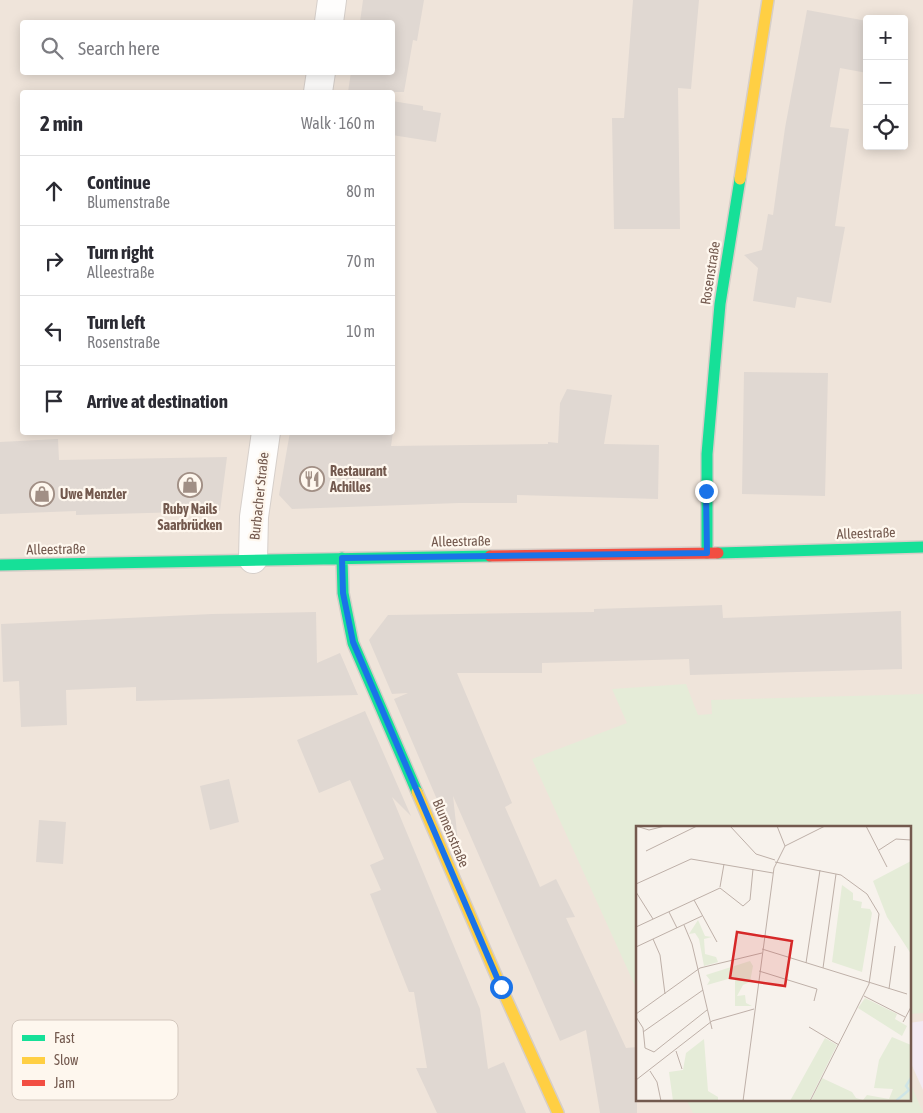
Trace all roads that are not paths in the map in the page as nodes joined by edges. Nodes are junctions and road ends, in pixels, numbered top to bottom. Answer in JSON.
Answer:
{"nodes":[{"id":1,"x":332,"y":0,"type":"edge"},
{"id":2,"x":768,"y":0,"type":"edge"},
{"id":3,"x":329,"y":20,"type":"edge"},
{"id":4,"x":321,"y":75,"type":"edge"},
{"id":5,"x":318,"y":90,"type":"edge"},
{"id":6,"x":266,"y":435,"type":"edge"},
{"id":7,"x":923,"y":547,"type":"edge"},
{"id":8,"x":707,"y":553,"type":"junction"},
{"id":9,"x":342,"y":558,"type":"junction"},
{"id":10,"x":253,"y":559,"type":"junction"},
{"id":11,"x":0,"y":565,"type":"edge"},
{"id":12,"x":558,"y":1113,"type":"edge"}],
"edges":[{"from":1,"to":3,"type":"street"},
{"from":2,"to":8,"type":"street","name":"Rosenstraße"},
{"from":4,"to":5,"type":"street"},
{"from":6,"to":10,"type":"street","name":"Burbacher Straße"},
{"from":7,"to":8,"type":"street","name":"Alleestraße"},
{"from":8,"to":9,"type":"street","name":"Alleestraße"},
{"from":9,"to":10,"type":"street","name":"Alleestraße"},
{"from":9,"to":12,"type":"street","name":"Blumenstraße"},
{"from":10,"to":11,"type":"street","name":"Alleestraße"}]}
